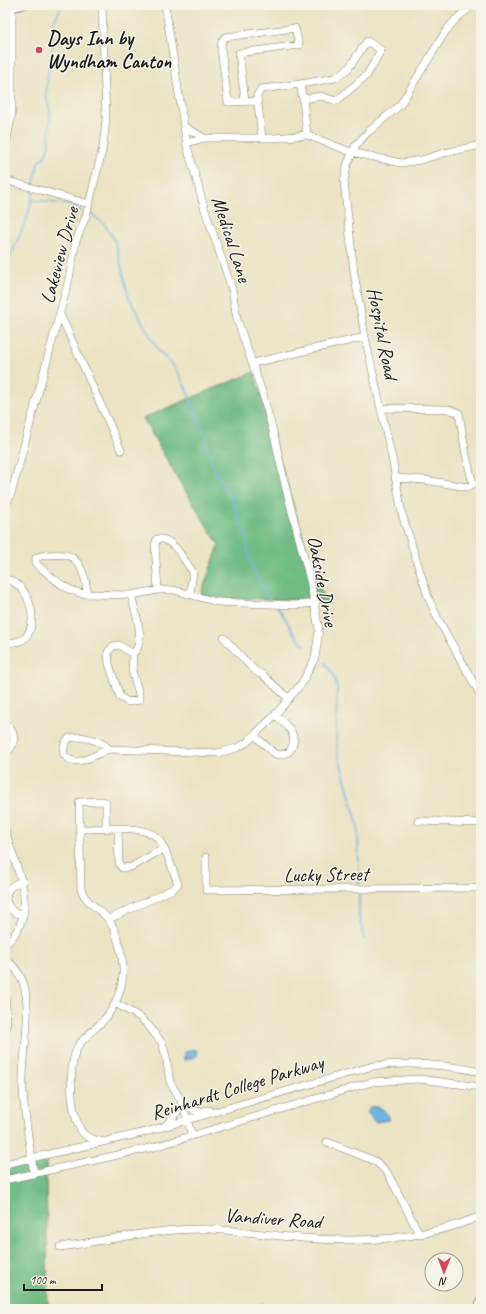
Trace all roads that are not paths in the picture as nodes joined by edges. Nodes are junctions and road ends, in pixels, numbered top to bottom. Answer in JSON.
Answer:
{"nodes":[{"id":1,"x":22,"y":5,"type":"edge"},
{"id":2,"x":102,"y":5,"type":"edge"},
{"id":3,"x":165,"y":5,"type":"edge"},
{"id":4,"x":473,"y":5,"type":"edge"},
{"id":5,"x":10,"y":7,"type":"edge"},
{"id":6,"x":300,"y":84,"type":"junction"},
{"id":7,"x":303,"y":99,"type":"junction"},
{"id":8,"x":245,"y":101,"type":"junction"},
{"id":9,"x":258,"y":101,"type":"junction"},
{"id":10,"x":8,"y":119,"type":"edge"},
{"id":11,"x":185,"y":127,"type":"junction"},
{"id":12,"x":308,"y":135,"type":"junction"},
{"id":13,"x":204,"y":138,"type":"junction"},
{"id":14,"x":262,"y":138,"type":"junction"},
{"id":15,"x":187,"y":143,"type":"junction"},
{"id":16,"x":481,"y":145,"type":"edge"},
{"id":17,"x":5,"y":149,"type":"edge"},
{"id":18,"x":351,"y":152,"type":"junction"},
{"id":19,"x":5,"y":180,"type":"edge"},
{"id":20,"x":89,"y":204,"type":"junction"},
{"id":21,"x":60,"y":314,"type":"junction"},
{"id":22,"x":366,"y":337,"type":"junction"},
{"id":23,"x":253,"y":363,"type":"junction"},
{"id":24,"x":382,"y":408,"type":"junction"},
{"id":25,"x":121,"y":450,"type":"dead end"},
{"id":26,"x":395,"y":478,"type":"junction"},
{"id":27,"x":5,"y":507,"type":"edge"},
{"id":28,"x":5,"y":577,"type":"edge"},
{"id":29,"x":158,"y":590,"type":"junction"},
{"id":30,"x":86,"y":594,"type":"junction"},
{"id":31,"x":190,"y":594,"type":"junction"},
{"id":32,"x":131,"y":595,"type":"junction"},
{"id":33,"x":316,"y":603,"type":"junction"},
{"id":34,"x":224,"y":638,"type":"dead end"},
{"id":35,"x":5,"y":643,"type":"edge"},
{"id":36,"x":132,"y":654,"type":"junction"},
{"id":37,"x":481,"y":696,"type":"edge"},
{"id":38,"x":289,"y":699,"type":"junction"},
{"id":39,"x":275,"y":715,"type":"junction"},
{"id":40,"x":5,"y":724,"type":"edge"},
{"id":41,"x":254,"y":735,"type":"junction"},
{"id":42,"x":109,"y":749,"type":"junction"},
{"id":43,"x":5,"y":754,"type":"edge"},
{"id":44,"x":418,"y":821,"type":"dead end"},
{"id":45,"x":481,"y":823,"type":"edge"},
{"id":46,"x":80,"y":829,"type":"junction"},
{"id":47,"x":106,"y":829,"type":"junction"},
{"id":48,"x":118,"y":829,"type":"junction"},
{"id":49,"x":5,"y":830,"type":"edge"},
{"id":50,"x":7,"y":844,"type":"edge"},
{"id":51,"x":163,"y":849,"type":"junction"},
{"id":52,"x":206,"y":857,"type":"dead end"},
{"id":53,"x":22,"y":882,"type":"junction"},
{"id":54,"x":481,"y":888,"type":"edge"},
{"id":55,"x":23,"y":914,"type":"junction"},
{"id":56,"x":109,"y":919,"type":"junction"},
{"id":57,"x":5,"y":945,"type":"edge"},
{"id":58,"x":5,"y":958,"type":"edge"},
{"id":59,"x":5,"y":994,"type":"edge"},
{"id":60,"x":115,"y":1003,"type":"junction"},
{"id":61,"x":5,"y":1032,"type":"edge"},
{"id":62,"x":481,"y":1072,"type":"edge"},
{"id":63,"x":481,"y":1087,"type":"edge"},
{"id":64,"x":182,"y":1102,"type":"junction"},
{"id":65,"x":243,"y":1104,"type":"junction"},
{"id":66,"x":188,"y":1120,"type":"junction"},
{"id":67,"x":163,"y":1127,"type":"junction"},
{"id":68,"x":192,"y":1136,"type":"junction"},
{"id":69,"x":105,"y":1142,"type":"junction"},
{"id":70,"x":327,"y":1142,"type":"dead end"},
{"id":71,"x":32,"y":1158,"type":"junction"},
{"id":72,"x":5,"y":1164,"type":"edge"},
{"id":73,"x":34,"y":1174,"type":"junction"},
{"id":74,"x":5,"y":1180,"type":"edge"},
{"id":75,"x":481,"y":1216,"type":"edge"},
{"id":76,"x":420,"y":1235,"type":"junction"},
{"id":77,"x":60,"y":1247,"type":"dead end"},
{"id":78,"x":481,"y":1300,"type":"edge"},
{"id":79,"x":479,"y":1309,"type":"edge"}],
"edges":[{"from":1,"to":5,"type":"main road"},
{"from":2,"to":20,"type":"street","name":"Lakeview Drive"},
{"from":3,"to":11,"type":"street","name":"Medical Lane"},
{"from":4,"to":18,"type":"street","name":"Hospital Road"},
{"from":5,"to":10,"type":"street"},
{"from":6,"to":7,"type":"street"},
{"from":6,"to":7,"type":"street"},
{"from":6,"to":9,"type":"street"},
{"from":7,"to":12,"type":"street"},
{"from":8,"to":8,"type":"street"},
{"from":8,"to":9,"type":"street"},
{"from":9,"to":14,"type":"street"},
{"from":10,"to":17,"type":"street"},
{"from":11,"to":13,"type":"street"},
{"from":11,"to":15,"type":"street","name":"Medical Lane"},
{"from":12,"to":14,"type":"street"},
{"from":12,"to":18,"type":"street"},
{"from":13,"to":14,"type":"street"},
{"from":13,"to":15,"type":"street"},
{"from":15,"to":23,"type":"street","name":"Medical Lane"},
{"from":16,"to":18,"type":"street"},
{"from":18,"to":22,"type":"street","name":"Hospital Road"},
{"from":19,"to":20,"type":"street"},
{"from":20,"to":21,"type":"street","name":"Lakeview Drive"},
{"from":21,"to":25,"type":"street"},
{"from":21,"to":27,"type":"street","name":"Lakeview Drive"},
{"from":22,"to":23,"type":"street"},
{"from":22,"to":24,"type":"street","name":"Hospital Road"},
{"from":23,"to":33,"type":"street","name":"Oakside Drive"},
{"from":24,"to":26,"type":"street","name":"Hospital Road"},
{"from":24,"to":26,"type":"street"},
{"from":26,"to":37,"type":"street","name":"Hospital Road"},
{"from":28,"to":35,"type":"street"},
{"from":29,"to":31,"type":"street"},
{"from":29,"to":31,"type":"street"},
{"from":29,"to":32,"type":"street"},
{"from":30,"to":30,"type":"street"},
{"from":30,"to":32,"type":"street"},
{"from":31,"to":33,"type":"street"},
{"from":32,"to":36,"type":"street"},
{"from":33,"to":38,"type":"street","name":"Oakside Drive"},
{"from":34,"to":38,"type":"street"},
{"from":36,"to":36,"type":"street"},
{"from":38,"to":39,"type":"street","name":"Oakside Drive"},
{"from":39,"to":41,"type":"street","name":"Oakside Drive"},
{"from":39,"to":41,"type":"street"},
{"from":40,"to":43,"type":"street"},
{"from":41,"to":42,"type":"street","name":"Oakside Drive"},
{"from":42,"to":42,"type":"street","name":"Oakside Drive"},
{"from":44,"to":45,"type":"street"},
{"from":46,"to":47,"type":"street"},
{"from":46,"to":47,"type":"street"},
{"from":46,"to":56,"type":"street"},
{"from":47,"to":48,"type":"street"},
{"from":48,"to":51,"type":"street"},
{"from":48,"to":51,"type":"street"},
{"from":49,"to":50,"type":"street"},
{"from":50,"to":53,"type":"street"},
{"from":51,"to":56,"type":"street"},
{"from":52,"to":54,"type":"street","name":"Lucky Street"},
{"from":53,"to":55,"type":"street"},
{"from":53,"to":55,"type":"street"},
{"from":55,"to":57,"type":"street"},
{"from":56,"to":60,"type":"street"},
{"from":58,"to":71,"type":"street"},
{"from":59,"to":61,"type":"street"},
{"from":60,"to":64,"type":"street"},
{"from":60,"to":69,"type":"street"},
{"from":62,"to":65,"type":"street","name":"Reinhardt College Parkway"},
{"from":63,"to":68,"type":"street","name":"Reinhardt College Parkway"},
{"from":64,"to":65,"type":"street"},
{"from":64,"to":66,"type":"street"},
{"from":64,"to":67,"type":"street"},
{"from":65,"to":66,"type":"street","name":"Reinhardt College Parkway"},
{"from":66,"to":67,"type":"street","name":"Reinhardt College Parkway"},
{"from":66,"to":68,"type":"street"},
{"from":67,"to":69,"type":"street","name":"Reinhardt College Parkway"},
{"from":68,"to":73,"type":"street","name":"Reinhardt College Parkway"},
{"from":69,"to":71,"type":"street","name":"Reinhardt College Parkway"},
{"from":70,"to":76,"type":"street"},
{"from":71,"to":72,"type":"street","name":"Reinhardt College Parkway"},
{"from":71,"to":73,"type":"street"},
{"from":73,"to":74,"type":"street","name":"Reinhardt College Parkway"},
{"from":75,"to":76,"type":"street","name":"Vandiver Road"},
{"from":76,"to":77,"type":"street","name":"Vandiver Road"},
{"from":78,"to":79,"type":"main road"}]}
